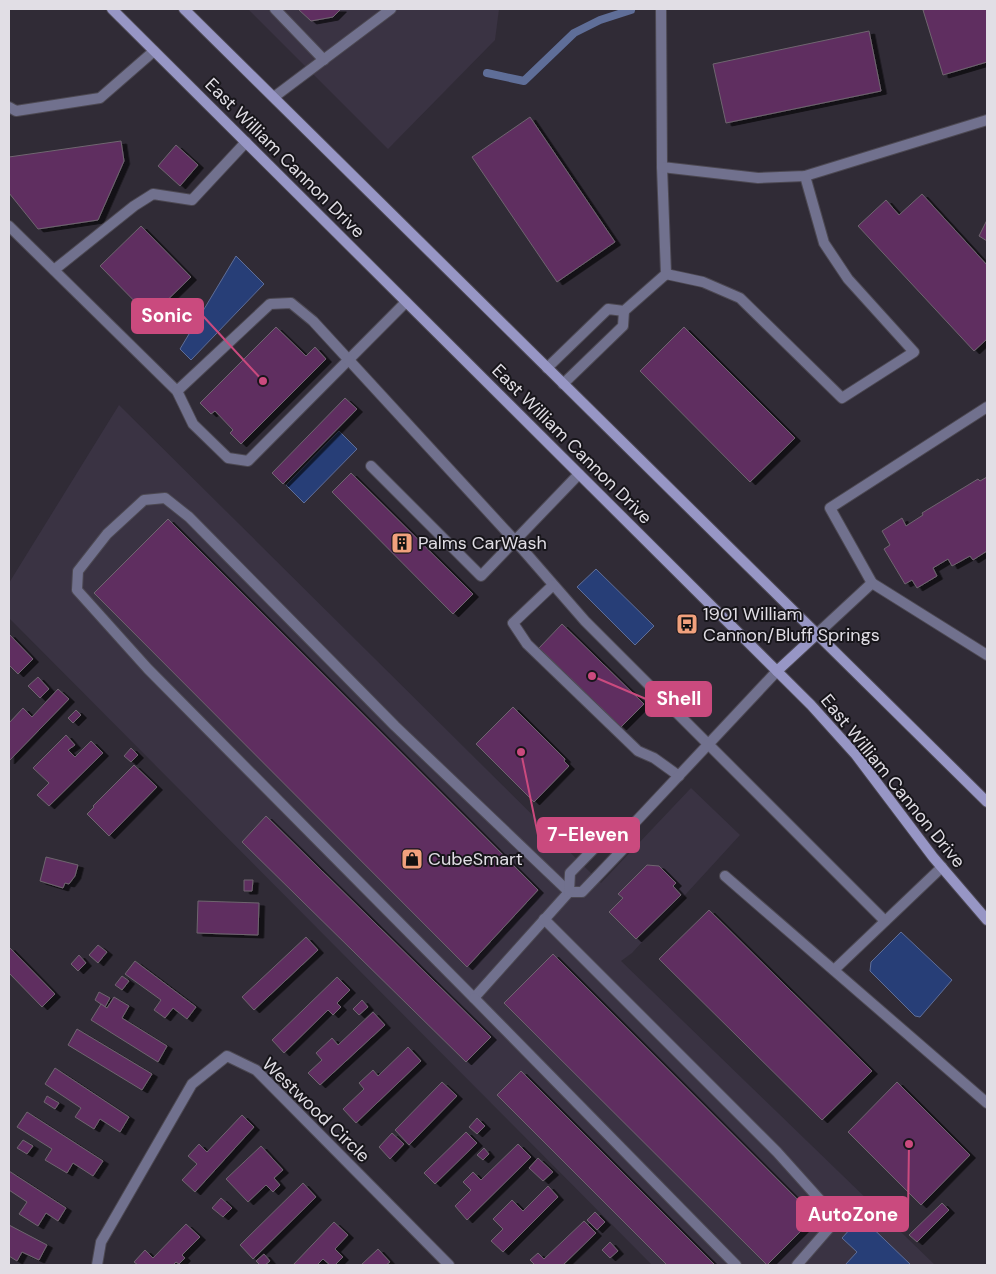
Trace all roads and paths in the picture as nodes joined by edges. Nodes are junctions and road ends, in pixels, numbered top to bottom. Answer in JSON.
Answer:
{"nodes":[{"id":1,"x":112,"y":9,"type":"edge"},
{"id":2,"x":184,"y":9,"type":"edge"},
{"id":3,"x":275,"y":9,"type":"edge"},
{"id":4,"x":391,"y":9,"type":"edge"},
{"id":5,"x":661,"y":9,"type":"edge"},
{"id":6,"x":154,"y":50,"type":"junction"},
{"id":7,"x":324,"y":60,"type":"junction"},
{"id":8,"x":274,"y":97,"type":"junction"},
{"id":9,"x":9,"y":107,"type":"edge"},
{"id":10,"x":987,"y":120,"type":"edge"},
{"id":11,"x":246,"y":142,"type":"junction"},
{"id":12,"x":662,"y":167,"type":"junction"},
{"id":13,"x":804,"y":176,"type":"junction"},
{"id":14,"x":9,"y":226,"type":"edge"},
{"id":15,"x":54,"y":270,"type":"junction"},
{"id":16,"x":666,"y":274,"type":"junction"},
{"id":17,"x":406,"y":302,"type":"junction"},
{"id":18,"x":624,"y":311,"type":"junction"},
{"id":19,"x":348,"y":361,"type":"junction"},
{"id":20,"x":547,"y":368,"type":"junction"},
{"id":21,"x":563,"y":384,"type":"junction"},
{"id":22,"x":177,"y":391,"type":"junction"},
{"id":23,"x":987,"y":407,"type":"edge"},
{"id":24,"x":371,"y":466,"type":"dead end"},
{"id":25,"x":579,"y":474,"type":"junction"},
{"id":26,"x":514,"y":539,"type":"junction"},
{"id":27,"x":872,"y":583,"type":"junction"},
{"id":28,"x":554,"y":585,"type":"junction"},
{"id":29,"x":817,"y":634,"type":"junction"},
{"id":30,"x":987,"y":655,"type":"edge"},
{"id":31,"x":777,"y":670,"type":"junction"},
{"id":32,"x":708,"y":745,"type":"junction"},
{"id":33,"x":679,"y":776,"type":"junction"},
{"id":34,"x":987,"y":802,"type":"edge"},
{"id":35,"x":626,"y":832,"type":"junction"},
{"id":36,"x":942,"y":867,"type":"junction"},
{"id":37,"x":725,"y":876,"type":"dead end"},
{"id":38,"x":569,"y":892,"type":"junction"},
{"id":39,"x":544,"y":919,"type":"junction"},
{"id":40,"x":987,"y":920,"type":"edge"},
{"id":41,"x":885,"y":921,"type":"junction"},
{"id":42,"x":834,"y":970,"type":"junction"},
{"id":43,"x":474,"y":998,"type":"junction"},
{"id":44,"x":987,"y":1103,"type":"edge"},
{"id":45,"x":97,"y":1265,"type":"edge"},
{"id":46,"x":449,"y":1265,"type":"edge"},
{"id":47,"x":736,"y":1265,"type":"edge"},
{"id":48,"x":797,"y":1265,"type":"edge"}],
"edges":[{"from":1,"to":6,"type":"main road","name":"East William Cannon Drive"},
{"from":2,"to":8,"type":"main road","name":"East William Cannon Drive"},
{"from":3,"to":7,"type":"street"},
{"from":4,"to":7,"type":"street"},
{"from":5,"to":12,"type":"street"},
{"from":6,"to":9,"type":"street"},
{"from":6,"to":11,"type":"main road","name":"East William Cannon Drive"},
{"from":7,"to":8,"type":"street"},
{"from":8,"to":20,"type":"main road","name":"East William Cannon Drive"},
{"from":10,"to":13,"type":"street"},
{"from":11,"to":15,"type":"street"},
{"from":11,"to":17,"type":"main road","name":"East William Cannon Drive"},
{"from":12,"to":13,"type":"street"},
{"from":12,"to":16,"type":"street"},
{"from":13,"to":16,"type":"street"},
{"from":14,"to":15,"type":"street"},
{"from":15,"to":22,"type":"street"},
{"from":16,"to":18,"type":"street"},
{"from":17,"to":19,"type":"street"},
{"from":17,"to":25,"type":"main road","name":"East William Cannon Drive"},
{"from":18,"to":20,"type":"street"},
{"from":18,"to":21,"type":"street"},
{"from":19,"to":22,"type":"street"},
{"from":19,"to":22,"type":"street"},
{"from":19,"to":26,"type":"street"},
{"from":20,"to":21,"type":"main road","name":"East William Cannon Drive"},
{"from":21,"to":29,"type":"main road","name":"East William Cannon Drive"},
{"from":23,"to":27,"type":"street"},
{"from":24,"to":26,"type":"street"},
{"from":25,"to":26,"type":"street"},
{"from":25,"to":31,"type":"main road","name":"East William Cannon Drive"},
{"from":26,"to":28,"type":"street"},
{"from":27,"to":29,"type":"street"},
{"from":27,"to":30,"type":"street"},
{"from":28,"to":32,"type":"street"},
{"from":28,"to":33,"type":"street"},
{"from":29,"to":31,"type":"main road"},
{"from":29,"to":34,"type":"main road","name":"East William Cannon Drive"},
{"from":31,"to":32,"type":"street"},
{"from":31,"to":36,"type":"main road","name":"East William Cannon Drive"},
{"from":32,"to":33,"type":"street"},
{"from":32,"to":41,"type":"street"},
{"from":33,"to":35,"type":"street"},
{"from":35,"to":38,"type":"street"},
{"from":35,"to":38,"type":"street"},
{"from":36,"to":40,"type":"main road","name":"East William Cannon Drive"},
{"from":36,"to":41,"type":"street"},
{"from":37,"to":42,"type":"street"},
{"from":38,"to":39,"type":"street"},
{"from":38,"to":43,"type":"street"},
{"from":39,"to":43,"type":"street"},
{"from":39,"to":48,"type":"street"},
{"from":41,"to":42,"type":"street"},
{"from":42,"to":44,"type":"street"},
{"from":43,"to":47,"type":"street"},
{"from":45,"to":46,"type":"street","name":"Westwood Circle"}]}
